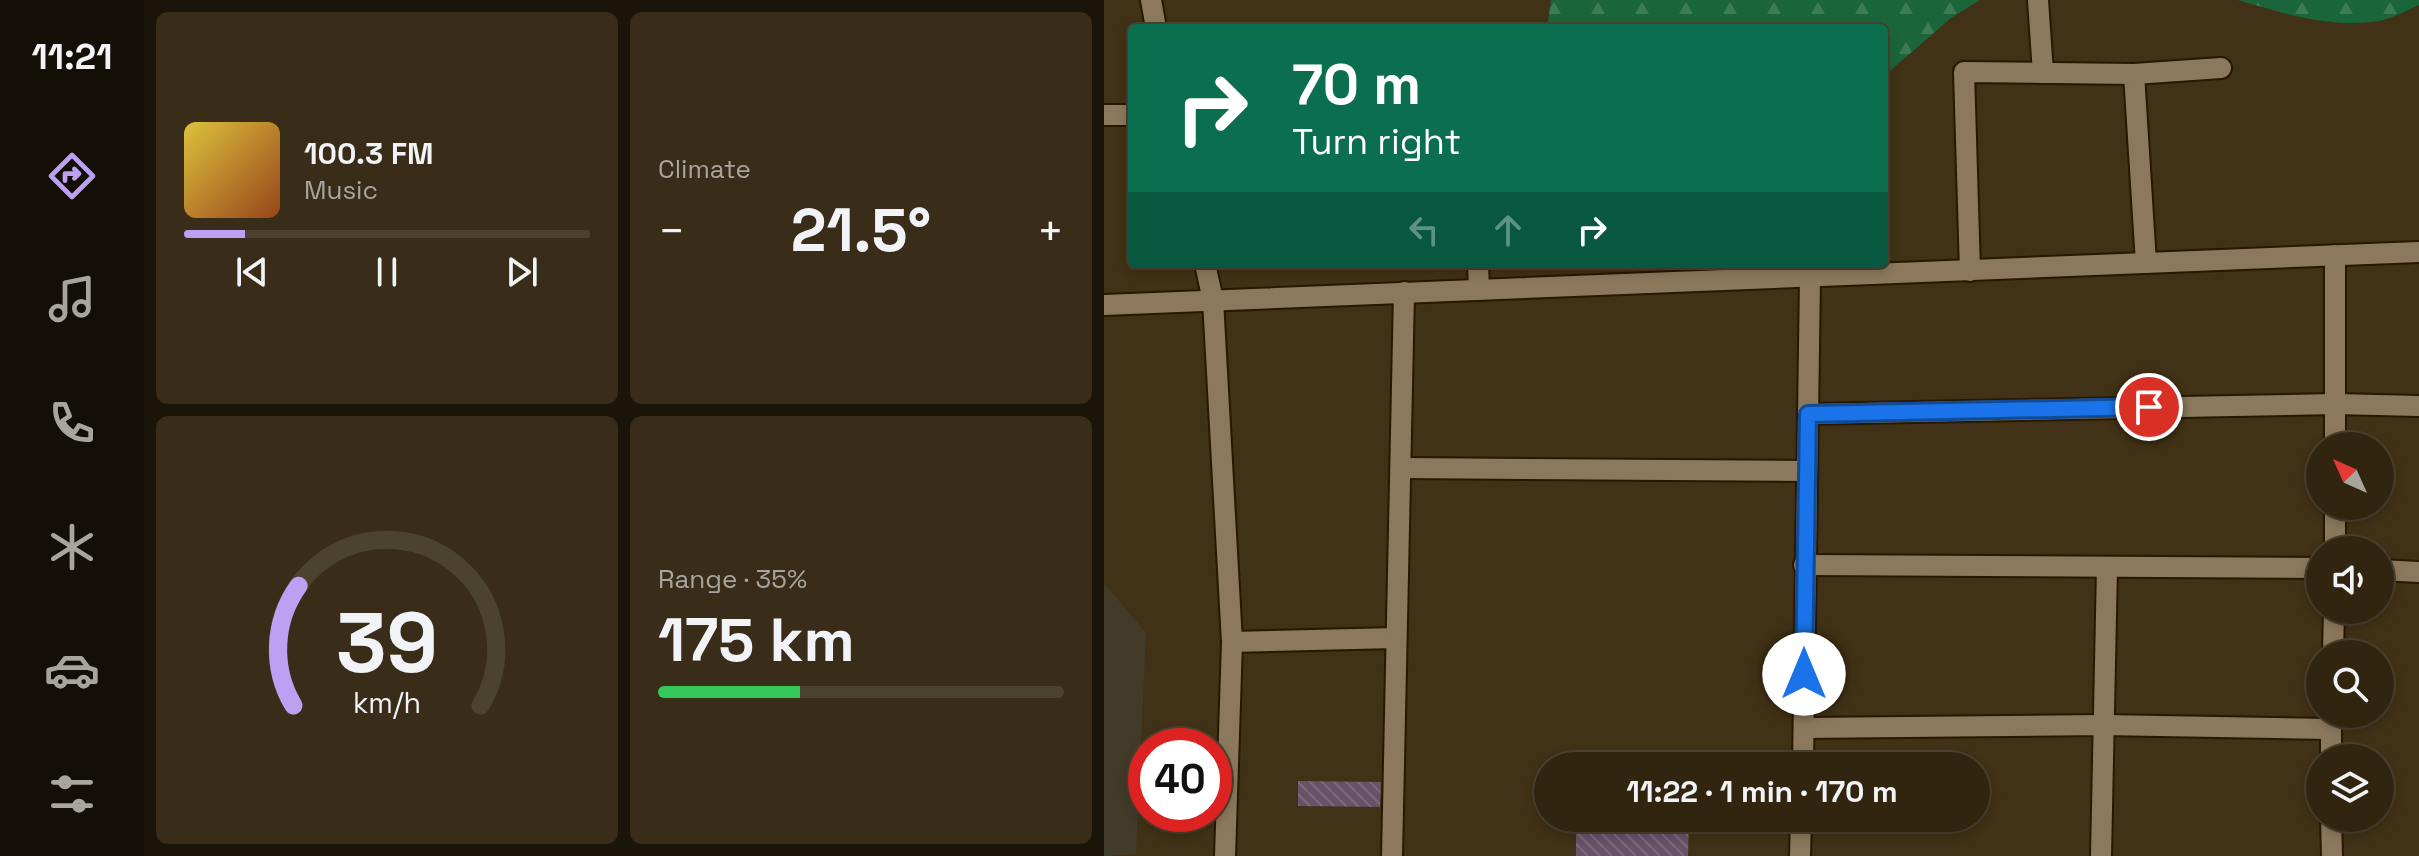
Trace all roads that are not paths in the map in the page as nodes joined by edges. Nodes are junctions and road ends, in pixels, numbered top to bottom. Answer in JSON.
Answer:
{"nodes":[{"id":1,"x":1151,"y":0,"type":"edge"},
{"id":2,"x":2038,"y":0,"type":"edge"},
{"id":3,"x":1155,"y":24,"type":"edge"},
{"id":4,"x":2221,"y":68,"type":"dead end"},
{"id":5,"x":2043,"y":73,"type":"junction"},
{"id":6,"x":2134,"y":74,"type":"junction"},
{"id":7,"x":1104,"y":115,"type":"edge"},
{"id":8,"x":1128,"y":115,"type":"edge"},
{"id":9,"x":2419,"y":252,"type":"edge"},
{"id":10,"x":2335,"y":255,"type":"junction"},
{"id":11,"x":2146,"y":263,"type":"junction"},
{"id":12,"x":1206,"y":268,"type":"edge"},
{"id":13,"x":1478,"y":268,"type":"edge"},
{"id":14,"x":1970,"y":271,"type":"junction"},
{"id":15,"x":1810,"y":277,"type":"junction"},
{"id":16,"x":1479,"y":290,"type":"junction"},
{"id":17,"x":1404,"y":292,"type":"junction"},
{"id":18,"x":1213,"y":300,"type":"junction"},
{"id":19,"x":1104,"y":305,"type":"edge"},
{"id":20,"x":2336,"y":404,"type":"junction"},
{"id":21,"x":2419,"y":406,"type":"edge"},
{"id":22,"x":1808,"y":414,"type":"junction"},
{"id":23,"x":2335,"y":432,"type":"edge"},
{"id":24,"x":1401,"y":468,"type":"junction"},
{"id":25,"x":1806,"y":471,"type":"junction"},
{"id":26,"x":1804,"y":565,"type":"junction"},
{"id":27,"x":2107,"y":567,"type":"junction"},
{"id":28,"x":2306,"y":568,"type":"edge"},
{"id":29,"x":2394,"y":571,"type":"edge"},
{"id":30,"x":2419,"y":572,"type":"edge"},
{"id":31,"x":1396,"y":638,"type":"junction"},
{"id":32,"x":1232,"y":642,"type":"junction"},
{"id":33,"x":2306,"y":722,"type":"edge"},
{"id":34,"x":2103,"y":725,"type":"junction"},
{"id":35,"x":1804,"y":728,"type":"junction"},
{"id":36,"x":1803,"y":752,"type":"edge"},
{"id":37,"x":1801,"y":832,"type":"edge"},
{"id":38,"x":2331,"y":832,"type":"edge"},
{"id":39,"x":1225,"y":856,"type":"edge"},
{"id":40,"x":1392,"y":856,"type":"edge"},
{"id":41,"x":1800,"y":856,"type":"edge"},
{"id":42,"x":2101,"y":856,"type":"edge"},
{"id":43,"x":2332,"y":856,"type":"edge"}],
"edges":[{"from":1,"to":3,"type":"street"},
{"from":2,"to":5,"type":"street"},
{"from":4,"to":6,"type":"street"},
{"from":5,"to":6,"type":"street"},
{"from":5,"to":14,"type":"street"},
{"from":6,"to":11,"type":"street"},
{"from":7,"to":8,"type":"street"},
{"from":9,"to":10,"type":"street"},
{"from":10,"to":11,"type":"street"},
{"from":10,"to":20,"type":"street"},
{"from":11,"to":14,"type":"street"},
{"from":12,"to":18,"type":"street"},
{"from":13,"to":16,"type":"street"},
{"from":14,"to":15,"type":"street"},
{"from":15,"to":16,"type":"street"},
{"from":15,"to":22,"type":"street"},
{"from":16,"to":17,"type":"street"},
{"from":17,"to":18,"type":"street"},
{"from":17,"to":24,"type":"street"},
{"from":18,"to":19,"type":"street"},
{"from":18,"to":32,"type":"street"},
{"from":20,"to":21,"type":"street"},
{"from":20,"to":22,"type":"street"},
{"from":20,"to":23,"type":"street"},
{"from":22,"to":25,"type":"street"},
{"from":24,"to":25,"type":"street"},
{"from":24,"to":31,"type":"street"},
{"from":25,"to":26,"type":"street"},
{"from":26,"to":27,"type":"street"},
{"from":26,"to":35,"type":"street"},
{"from":27,"to":28,"type":"street"},
{"from":27,"to":34,"type":"street"},
{"from":29,"to":30,"type":"street"},
{"from":31,"to":32,"type":"street"},
{"from":31,"to":40,"type":"street"},
{"from":32,"to":39,"type":"street"},
{"from":33,"to":34,"type":"street"},
{"from":34,"to":35,"type":"street"},
{"from":34,"to":42,"type":"street"},
{"from":35,"to":36,"type":"street"},
{"from":37,"to":41,"type":"street"},
{"from":38,"to":43,"type":"street"}]}
